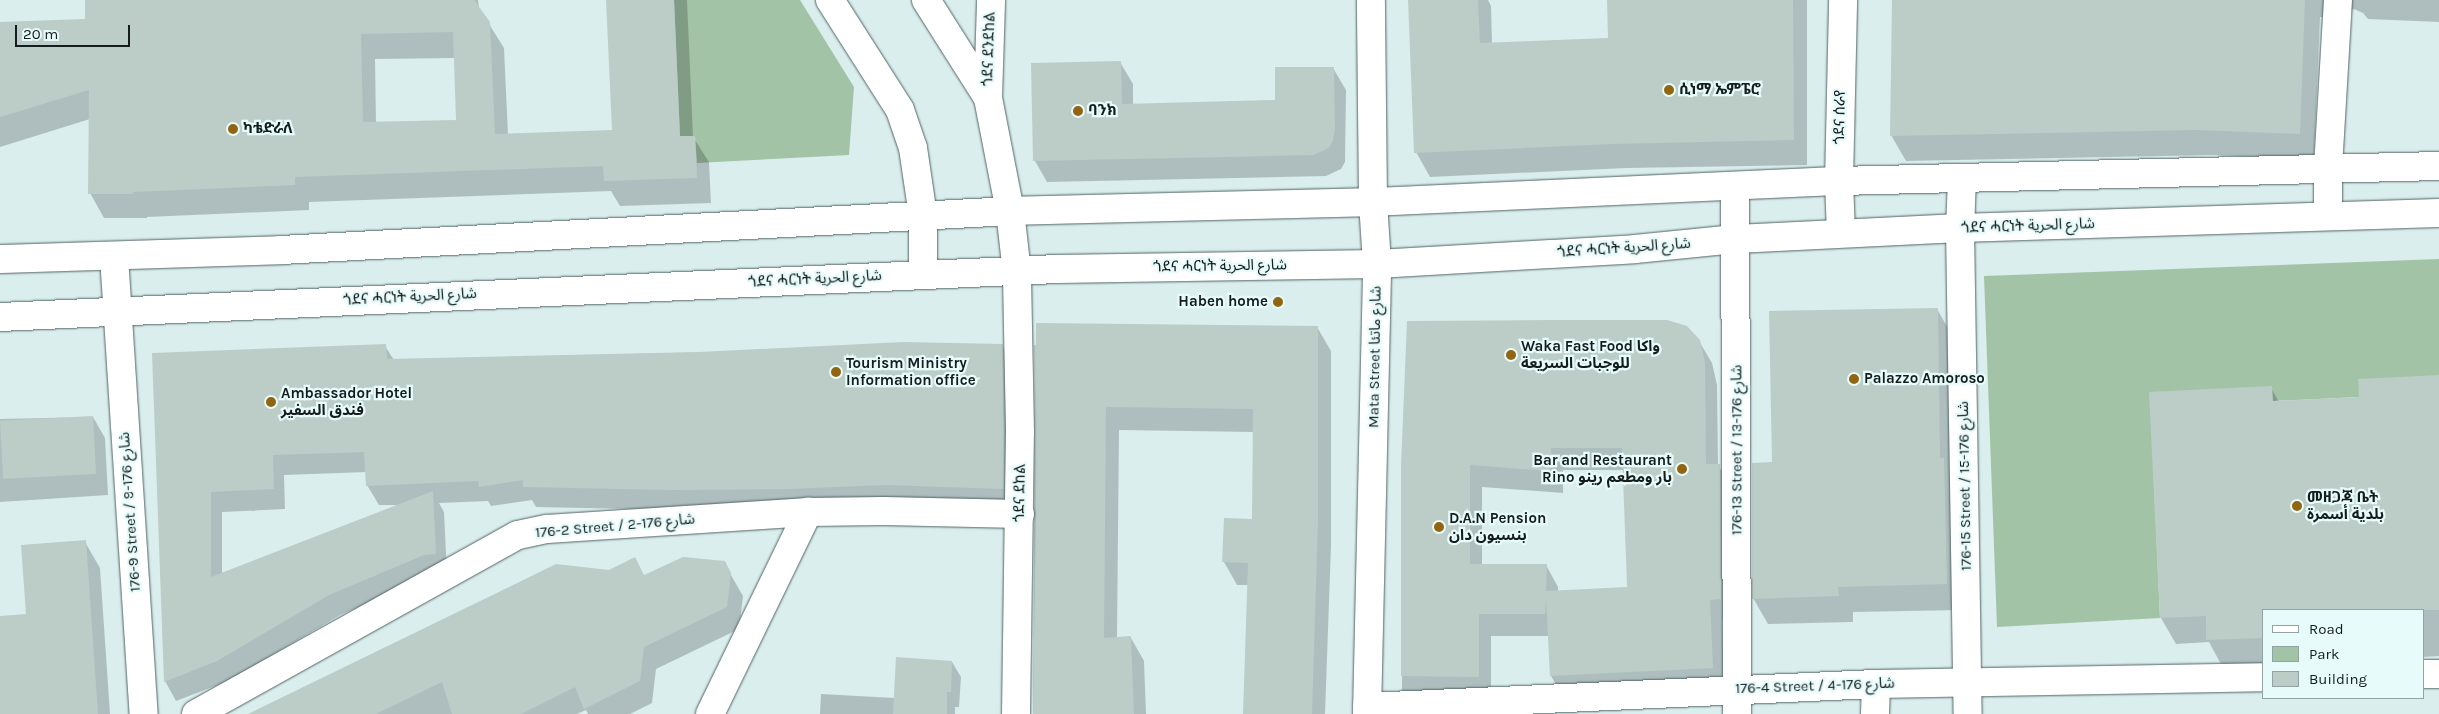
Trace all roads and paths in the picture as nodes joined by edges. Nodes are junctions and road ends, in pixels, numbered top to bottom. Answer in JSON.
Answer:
{"nodes":[{"id":1,"x":830,"y":0,"type":"edge"},
{"id":2,"x":926,"y":0,"type":"edge"},
{"id":3,"x":991,"y":0,"type":"edge"},
{"id":4,"x":1371,"y":0,"type":"edge"},
{"id":5,"x":1843,"y":0,"type":"edge"},
{"id":6,"x":2338,"y":0,"type":"edge"},
{"id":7,"x":988,"y":98,"type":"junction"},
{"id":8,"x":2439,"y":166,"type":"edge"},
{"id":9,"x":2328,"y":168,"type":"junction"},
{"id":10,"x":1962,"y":179,"type":"junction"},
{"id":11,"x":1839,"y":181,"type":"junction"},
{"id":12,"x":1735,"y":186,"type":"junction"},
{"id":13,"x":1373,"y":202,"type":"junction"},
{"id":14,"x":1010,"y":211,"type":"junction"},
{"id":15,"x":2439,"y":213,"type":"edge"},
{"id":16,"x":923,"y":216,"type":"junction"},
{"id":17,"x":2328,"y":216,"type":"junction"},
{"id":18,"x":1960,"y":228,"type":"junction"},
{"id":19,"x":1841,"y":233,"type":"junction"},
{"id":20,"x":1736,"y":239,"type":"junction"},
{"id":21,"x":114,"y":256,"type":"junction"},
{"id":22,"x":0,"y":259,"type":"edge"},
{"id":23,"x":1377,"y":264,"type":"junction"},
{"id":24,"x":1017,"y":272,"type":"junction"},
{"id":25,"x":923,"y":274,"type":"junction"},
{"id":26,"x":116,"y":310,"type":"junction"},
{"id":27,"x":0,"y":317,"type":"edge"},
{"id":28,"x":808,"y":512,"type":"junction"},
{"id":29,"x":1020,"y":514,"type":"junction"},
{"id":30,"x":2424,"y":674,"type":"edge"},
{"id":31,"x":2439,"y":674,"type":"edge"},
{"id":32,"x":2262,"y":677,"type":"edge"},
{"id":33,"x":1969,"y":681,"type":"junction"},
{"id":34,"x":1876,"y":684,"type":"junction"},
{"id":35,"x":1738,"y":701,"type":"edge"},
{"id":36,"x":1367,"y":711,"type":"edge"},
{"id":37,"x":144,"y":714,"type":"edge"},
{"id":38,"x":196,"y":714,"type":"edge"},
{"id":39,"x":710,"y":714,"type":"edge"},
{"id":40,"x":1016,"y":714,"type":"edge"},
{"id":41,"x":1875,"y":714,"type":"edge"},
{"id":42,"x":1968,"y":714,"type":"edge"}],
"edges":[{"from":1,"to":16,"type":"main road"},
{"from":2,"to":7,"type":"main road"},
{"from":3,"to":7,"type":"main road","name":"ጎደና ደንደከል"},
{"from":4,"to":13,"type":"main road","name":"Mata Street شارع ماتئا"},
{"from":5,"to":11,"type":"main road","name":"ጎደና ሰራየ"},
{"from":6,"to":9,"type":"main road"},
{"from":7,"to":14,"type":"main road","name":"ጎደና ደከል"},
{"from":8,"to":9,"type":"main road"},
{"from":9,"to":10,"type":"main road"},
{"from":9,"to":17,"type":"main road"},
{"from":10,"to":11,"type":"main road"},
{"from":10,"to":18,"type":"main road","name":"176-15 Street / شارع 176-15"},
{"from":11,"to":12,"type":"main road"},
{"from":11,"to":19,"type":"main road","name":"ጎደና ሰራየ"},
{"from":12,"to":13,"type":"main road"},
{"from":12,"to":20,"type":"main road","name":"176-13 Street / شارع 176-13"},
{"from":13,"to":14,"type":"main road"},
{"from":13,"to":23,"type":"main road","name":"Mata Street شارع ماتئا"},
{"from":14,"to":16,"type":"main road"},
{"from":14,"to":24,"type":"main road","name":"ጎደና ደከል"},
{"from":15,"to":17,"type":"main road","name":"ጎደና ሓርነት شارع الحرية"},
{"from":16,"to":21,"type":"main road"},
{"from":16,"to":25,"type":"main road"},
{"from":17,"to":18,"type":"main road","name":"ጎደና ሓርነት شارع الحرية"},
{"from":18,"to":19,"type":"main road","name":"ጎደና ሓርነት شارع الحرية"},
{"from":18,"to":33,"type":"main road","name":"176-15 Street / شارع 176-15"},
{"from":19,"to":20,"type":"main road","name":"ጎደና ሓርነት شارع الحرية"},
{"from":20,"to":23,"type":"main road","name":"ጎደና ሓርነት شارع الحرية"},
{"from":20,"to":35,"type":"main road","name":"176-13 Street / شارع 176-13"},
{"from":21,"to":22,"type":"main road"},
{"from":21,"to":26,"type":"main road","name":"176-9 Street / شارع 176-9"},
{"from":23,"to":24,"type":"main road","name":"ጎደና ሓርነት شارع الحرية"},
{"from":23,"to":36,"type":"main road","name":"Mata Street شارع ماتئا"},
{"from":24,"to":25,"type":"main road","name":"ጎደና ሓርነት شارع الحرية"},
{"from":24,"to":29,"type":"main road","name":"ጎደና ደከል"},
{"from":25,"to":26,"type":"main road","name":"ጎደና ሓርነት شارع الحرية"},
{"from":26,"to":27,"type":"main road","name":"ጎደና ሓርነት شارع الحرية"},
{"from":26,"to":37,"type":"main road","name":"176-9 Street / شارع 176-9"},
{"from":28,"to":29,"type":"main road","name":"176-2 Street / شارع 176-2"},
{"from":28,"to":38,"type":"main road","name":"176-2 Street / شارع 176-2"},
{"from":28,"to":39,"type":"main road"},
{"from":29,"to":40,"type":"main road","name":"ጎደና ደከል"},
{"from":30,"to":31,"type":"main road"},
{"from":32,"to":33,"type":"main road","name":"176-4 Street / شارع 176-4"},
{"from":33,"to":34,"type":"main road","name":"176-4 Street / شارع 176-4"},
{"from":33,"to":42,"type":"main road","name":"176-15 Street / شارع 176-15"},
{"from":34,"to":35,"type":"main road","name":"176-4 Street / شارع 176-4"},
{"from":34,"to":41,"type":"main road"},
{"from":35,"to":36,"type":"main road","name":"176-4 Street / شارع 176-4"}]}
